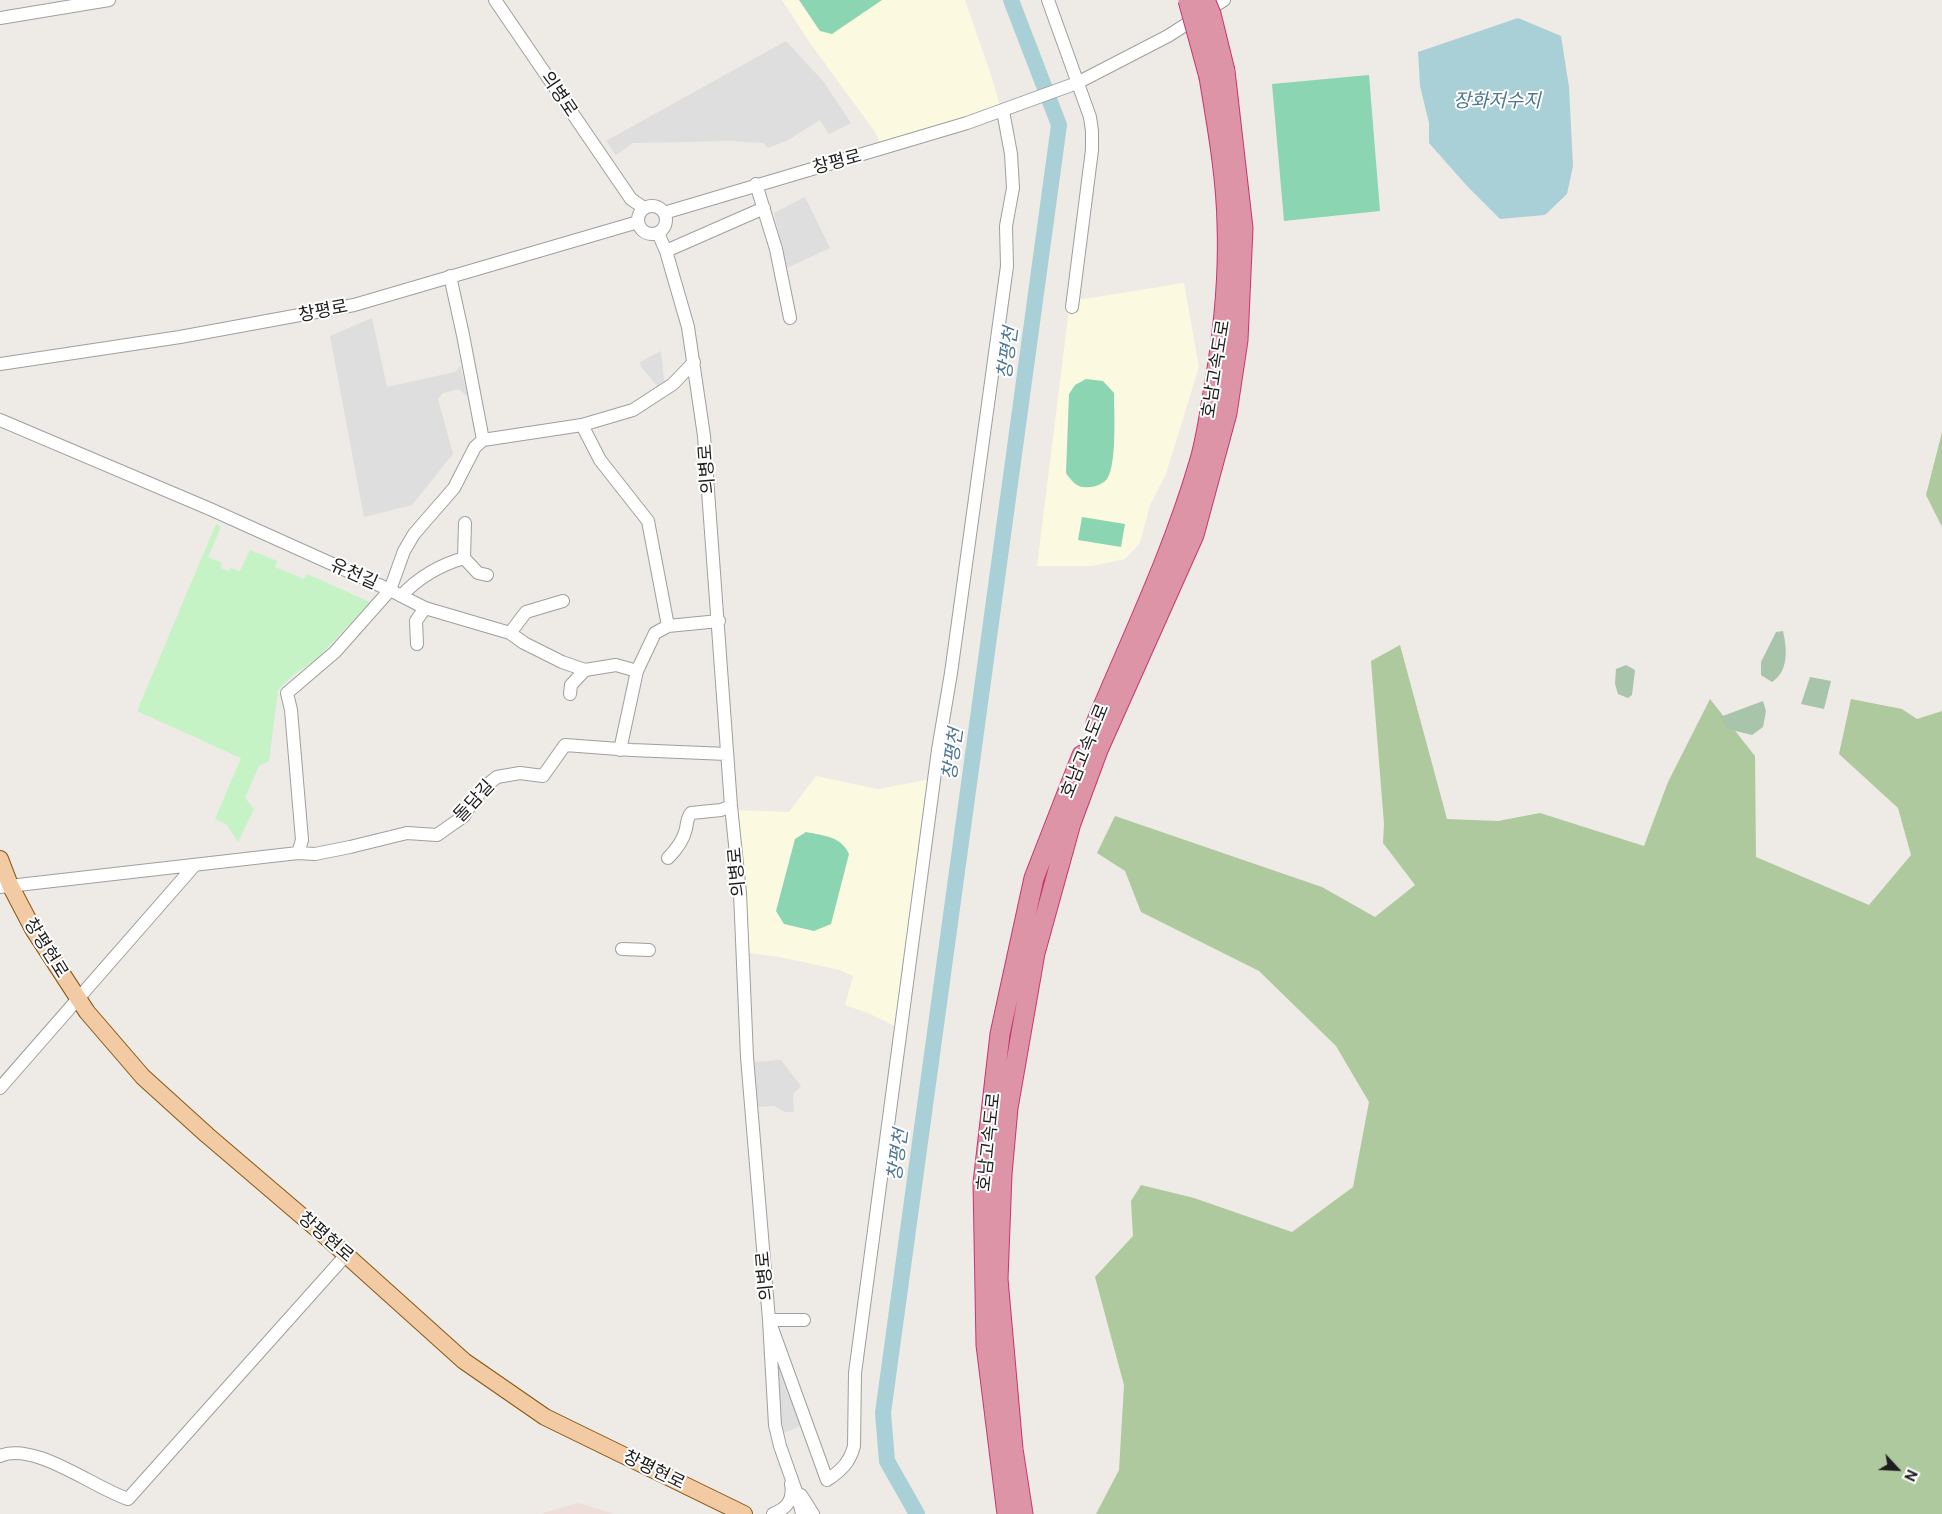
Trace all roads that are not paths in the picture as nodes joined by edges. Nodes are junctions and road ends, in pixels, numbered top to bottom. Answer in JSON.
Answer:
{"nodes":[{"id":1,"x":110,"y":0,"type":"edge"},
{"id":2,"x":494,"y":0,"type":"edge"},
{"id":3,"x":1048,"y":0,"type":"edge"},
{"id":4,"x":1188,"y":0,"type":"edge"},
{"id":5,"x":1205,"y":0,"type":"edge"},
{"id":6,"x":1224,"y":0,"type":"edge"},
{"id":7,"x":0,"y":18,"type":"edge"},
{"id":8,"x":1217,"y":74,"type":"junction"},
{"id":9,"x":1077,"y":83,"type":"junction"},
{"id":10,"x":1006,"y":109,"type":"junction"},
{"id":11,"x":756,"y":184,"type":"junction"},
{"id":12,"x":644,"y":208,"type":"junction"},
{"id":13,"x":764,"y":208,"type":"junction"},
{"id":14,"x":664,"y":213,"type":"junction"},
{"id":15,"x":638,"y":222,"type":"junction"},
{"id":16,"x":658,"y":233,"type":"junction"},
{"id":17,"x":666,"y":251,"type":"junction"},
{"id":18,"x":450,"y":276,"type":"junction"},
{"id":19,"x":1072,"y":307,"type":"dead end"},
{"id":20,"x":790,"y":318,"type":"dead end"},
{"id":21,"x":694,"y":362,"type":"junction"},
{"id":22,"x":0,"y":364,"type":"edge"},
{"id":23,"x":0,"y":420,"type":"edge"},
{"id":24,"x":582,"y":425,"type":"junction"},
{"id":25,"x":483,"y":440,"type":"junction"},
{"id":26,"x":465,"y":523,"type":"dead end"},
{"id":27,"x":464,"y":558,"type":"junction"},
{"id":28,"x":487,"y":575,"type":"dead end"},
{"id":29,"x":395,"y":593,"type":"junction"},
{"id":30,"x":563,"y":601,"type":"dead end"},
{"id":31,"x":425,"y":608,"type":"junction"},
{"id":32,"x":719,"y":621,"type":"junction"},
{"id":33,"x":668,"y":626,"type":"junction"},
{"id":34,"x":510,"y":633,"type":"junction"},
{"id":35,"x":417,"y":644,"type":"dead end"},
{"id":36,"x":585,"y":670,"type":"junction"},
{"id":37,"x":637,"y":671,"type":"junction"},
{"id":38,"x":570,"y":694,"type":"dead end"},
{"id":39,"x":620,"y":750,"type":"junction"},
{"id":40,"x":727,"y":754,"type":"junction"},
{"id":41,"x":731,"y":806,"type":"junction"},
{"id":42,"x":298,"y":853,"type":"junction"},
{"id":43,"x":668,"y":858,"type":"dead end"},
{"id":44,"x":0,"y":859,"type":"edge"},
{"id":45,"x":194,"y":866,"type":"junction"},
{"id":46,"x":5,"y":886,"type":"edge"},
{"id":47,"x":622,"y":949,"type":"dead end"},
{"id":48,"x":649,"y":950,"type":"dead end"},
{"id":49,"x":78,"y":999,"type":"junction"},
{"id":50,"x":0,"y":1088,"type":"edge"},
{"id":51,"x":346,"y":1255,"type":"junction"},
{"id":52,"x":769,"y":1320,"type":"junction"},
{"id":53,"x":804,"y":1320,"type":"dead end"},
{"id":54,"x":0,"y":1456,"type":"edge"},
{"id":55,"x":790,"y":1474,"type":"junction"},
{"id":56,"x":743,"y":1513,"type":"edge"},
{"id":57,"x":773,"y":1514,"type":"edge"},
{"id":58,"x":802,"y":1514,"type":"edge"},
{"id":59,"x":813,"y":1514,"type":"edge"},
{"id":60,"x":1007,"y":1514,"type":"edge"},
{"id":61,"x":1023,"y":1514,"type":"edge"}],
"edges":[{"from":1,"to":7,"type":"street"},
{"from":2,"to":12,"type":"street","name":"의병로"},
{"from":3,"to":9,"type":"street"},
{"from":4,"to":8,"type":"highway","name":"호남고속도로","bridge":true},
{"from":5,"to":8,"type":"highway","name":"호남고속도로","bridge":true},
{"from":6,"to":9,"type":"street","name":"창평로"},
{"from":8,"to":60,"type":"highway","name":"호남고속도로"},
{"from":8,"to":61,"type":"highway","name":"호남고속도로"},
{"from":9,"to":10,"type":"street","name":"창평로"},
{"from":9,"to":19,"type":"street"},
{"from":10,"to":11,"type":"street","name":"창평로"},
{"from":10,"to":52,"type":"street"},
{"from":11,"to":13,"type":"street"},
{"from":11,"to":14,"type":"street","name":"창평로"},
{"from":12,"to":14,"type":"street"},
{"from":12,"to":15,"type":"street"},
{"from":13,"to":17,"type":"street"},
{"from":13,"to":20,"type":"street"},
{"from":14,"to":16,"type":"street"},
{"from":15,"to":16,"type":"street"},
{"from":15,"to":18,"type":"street","name":"창평로"},
{"from":16,"to":17,"type":"street","name":"의병로"},
{"from":17,"to":21,"type":"street","name":"의병로"},
{"from":18,"to":22,"type":"street","name":"창평로"},
{"from":18,"to":25,"type":"street"},
{"from":21,"to":24,"type":"street"},
{"from":21,"to":32,"type":"street","name":"의병로"},
{"from":23,"to":29,"type":"street","name":"유천길"},
{"from":24,"to":25,"type":"street"},
{"from":24,"to":33,"type":"street"},
{"from":25,"to":29,"type":"street","name":"유천길"},
{"from":26,"to":27,"type":"street"},
{"from":27,"to":28,"type":"street"},
{"from":27,"to":29,"type":"street"},
{"from":29,"to":31,"type":"street"},
{"from":29,"to":42,"type":"street"},
{"from":30,"to":34,"type":"street"},
{"from":31,"to":34,"type":"street"},
{"from":31,"to":35,"type":"street"},
{"from":32,"to":33,"type":"street"},
{"from":32,"to":40,"type":"street","name":"의병로"},
{"from":33,"to":37,"type":"street"},
{"from":34,"to":36,"type":"street"},
{"from":36,"to":37,"type":"street"},
{"from":36,"to":38,"type":"street"},
{"from":37,"to":39,"type":"street"},
{"from":39,"to":40,"type":"street","name":"돌담길"},
{"from":39,"to":42,"type":"street","name":"돌담길"},
{"from":40,"to":41,"type":"street","name":"의병로"},
{"from":41,"to":43,"type":"street"},
{"from":41,"to":52,"type":"street","name":"의병로"},
{"from":42,"to":45,"type":"street"},
{"from":44,"to":46,"type":"main road","name":"창평현로"},
{"from":45,"to":46,"type":"street"},
{"from":45,"to":49,"type":"street"},
{"from":46,"to":49,"type":"main road","name":"창평현로"},
{"from":47,"to":48,"type":"street"},
{"from":49,"to":50,"type":"street"},
{"from":49,"to":51,"type":"main road","name":"창평현로"},
{"from":51,"to":54,"type":"street"},
{"from":51,"to":56,"type":"main road","name":"창평현로"},
{"from":52,"to":53,"type":"street"},
{"from":52,"to":55,"type":"street","name":"의병로"},
{"from":55,"to":57,"type":"street"},
{"from":55,"to":58,"type":"street","name":"의병로"},
{"from":55,"to":59,"type":"street"}]}
